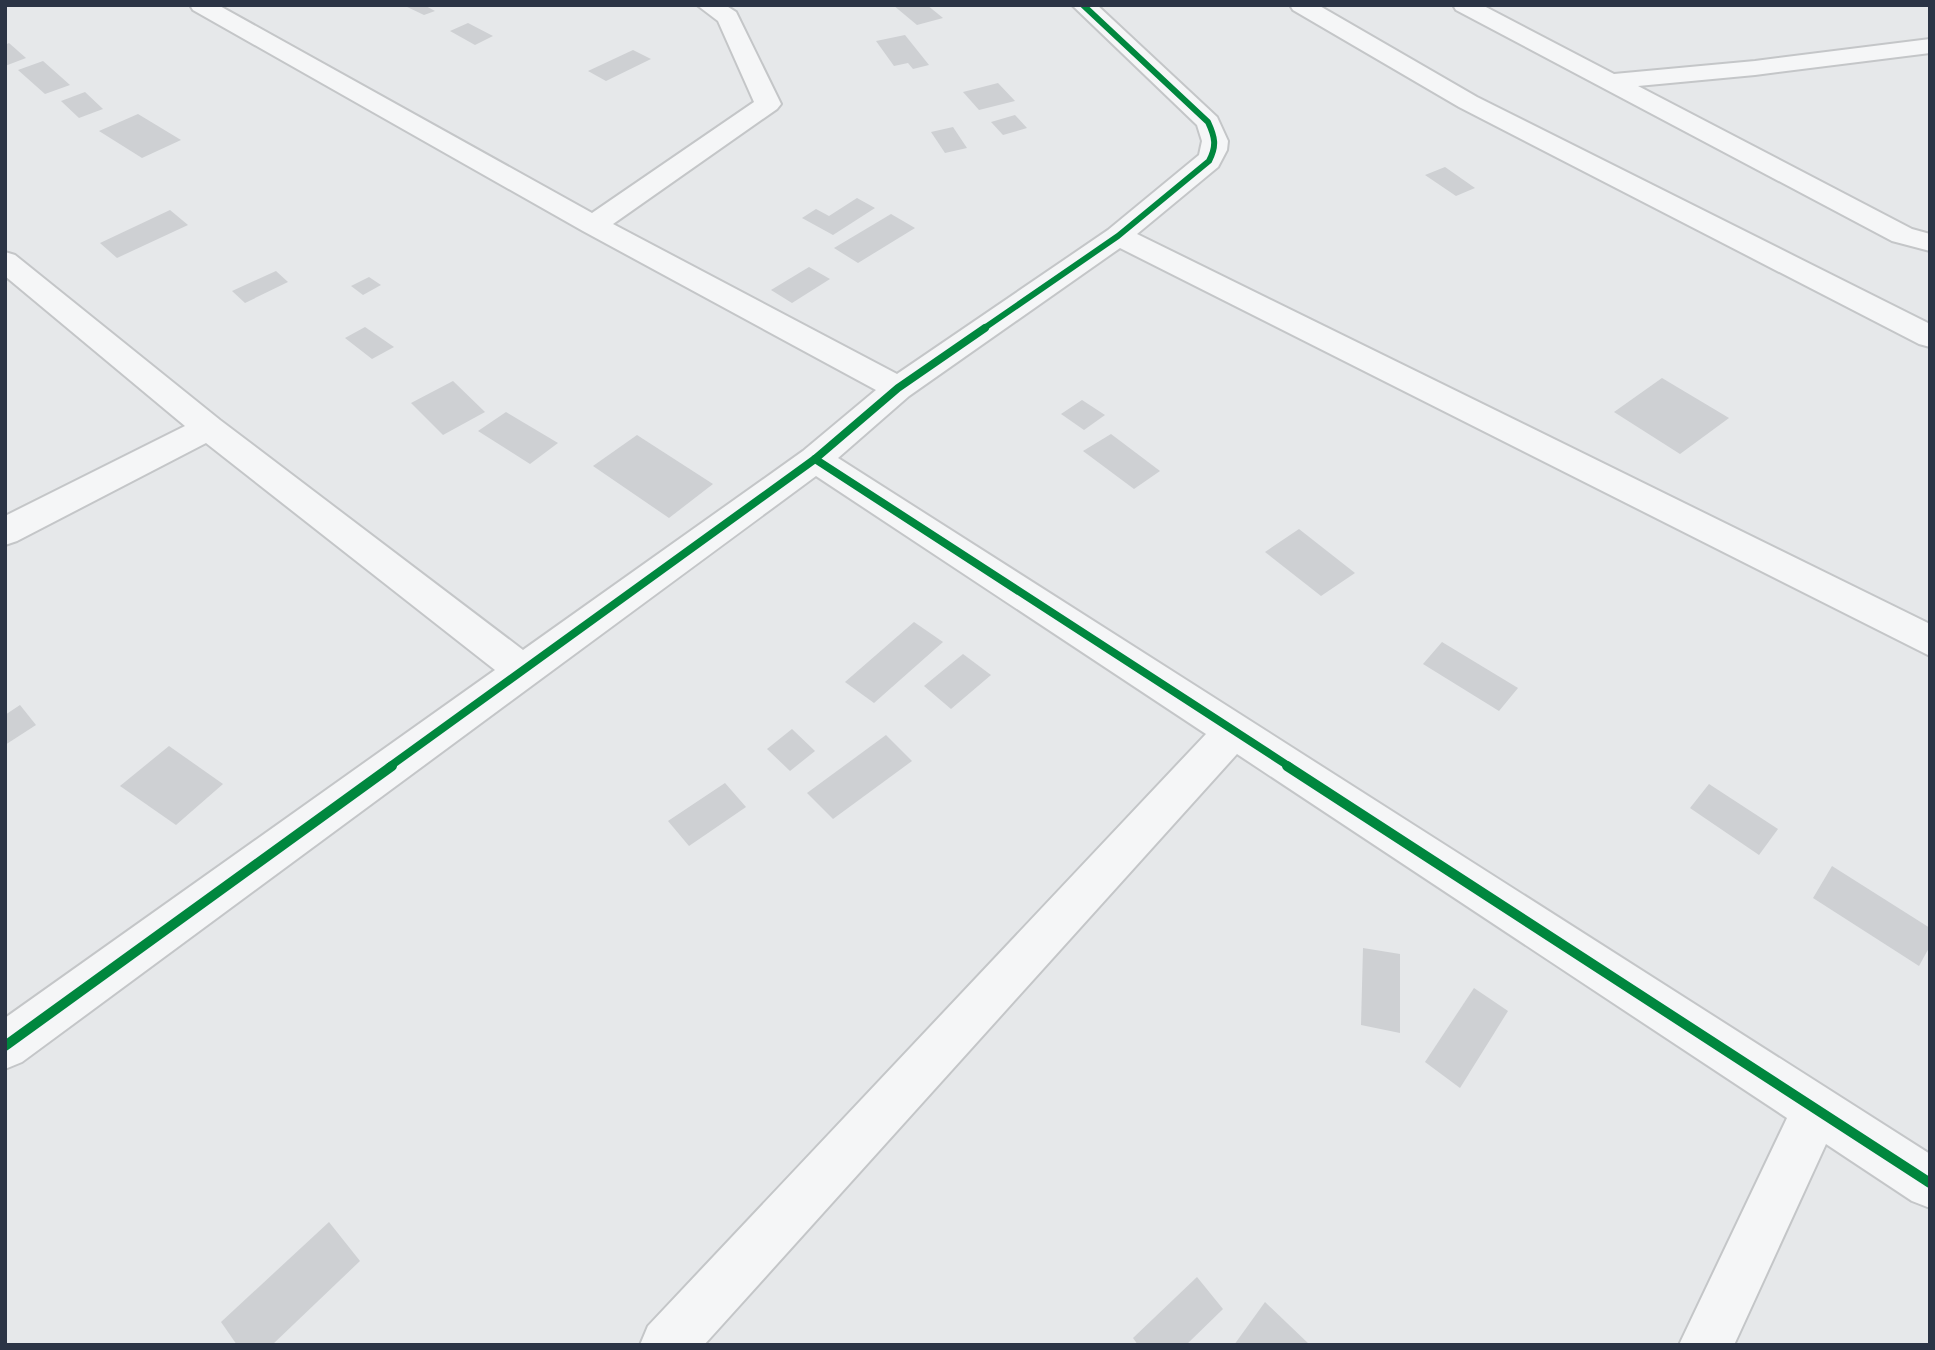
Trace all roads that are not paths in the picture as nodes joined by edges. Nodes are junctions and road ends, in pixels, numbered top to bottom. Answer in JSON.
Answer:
{"nodes":[{"id":1,"x":201,"y":5,"type":"edge"},
{"id":2,"x":708,"y":5,"type":"edge"},
{"id":3,"x":1083,"y":5,"type":"edge"},
{"id":4,"x":1301,"y":5,"type":"edge"},
{"id":5,"x":1464,"y":5,"type":"edge"},
{"id":6,"x":1930,"y":46,"type":"edge"},
{"id":7,"x":1607,"y":82,"type":"junction"},
{"id":8,"x":593,"y":225,"type":"junction"},
{"id":9,"x":1118,"y":236,"type":"junction"},
{"id":10,"x":1930,"y":243,"type":"edge"},
{"id":11,"x":5,"y":261,"type":"edge"},
{"id":12,"x":1930,"y":338,"type":"edge"},
{"id":13,"x":898,"y":388,"type":"junction"},
{"id":14,"x":208,"y":428,"type":"junction"},
{"id":15,"x":815,"y":459,"type":"junction"},
{"id":16,"x":5,"y":532,"type":"edge"},
{"id":17,"x":1930,"y":640,"type":"edge"},
{"id":18,"x":521,"y":669,"type":"junction"},
{"id":19,"x":1233,"y":732,"type":"junction"},
{"id":20,"x":5,"y":1046,"type":"edge"},
{"id":21,"x":1817,"y":1110,"type":"junction"},
{"id":22,"x":1930,"y":1183,"type":"edge"},
{"id":23,"x":667,"y":1345,"type":"edge"},
{"id":24,"x":1706,"y":1345,"type":"edge"}],
"edges":[{"from":1,"to":8,"type":"street"},
{"from":2,"to":8,"type":"street"},
{"from":3,"to":9,"type":"street"},
{"from":4,"to":12,"type":"street"},
{"from":5,"to":7,"type":"street"},
{"from":6,"to":7,"type":"street"},
{"from":7,"to":10,"type":"street"},
{"from":8,"to":13,"type":"street"},
{"from":9,"to":13,"type":"street"},
{"from":9,"to":17,"type":"street"},
{"from":11,"to":14,"type":"street"},
{"from":13,"to":15,"type":"street"},
{"from":14,"to":16,"type":"street"},
{"from":14,"to":18,"type":"street"},
{"from":15,"to":18,"type":"street"},
{"from":15,"to":19,"type":"street"},
{"from":18,"to":20,"type":"street"},
{"from":19,"to":21,"type":"street"},
{"from":19,"to":23,"type":"street"},
{"from":21,"to":22,"type":"street"},
{"from":21,"to":24,"type":"street"}]}
